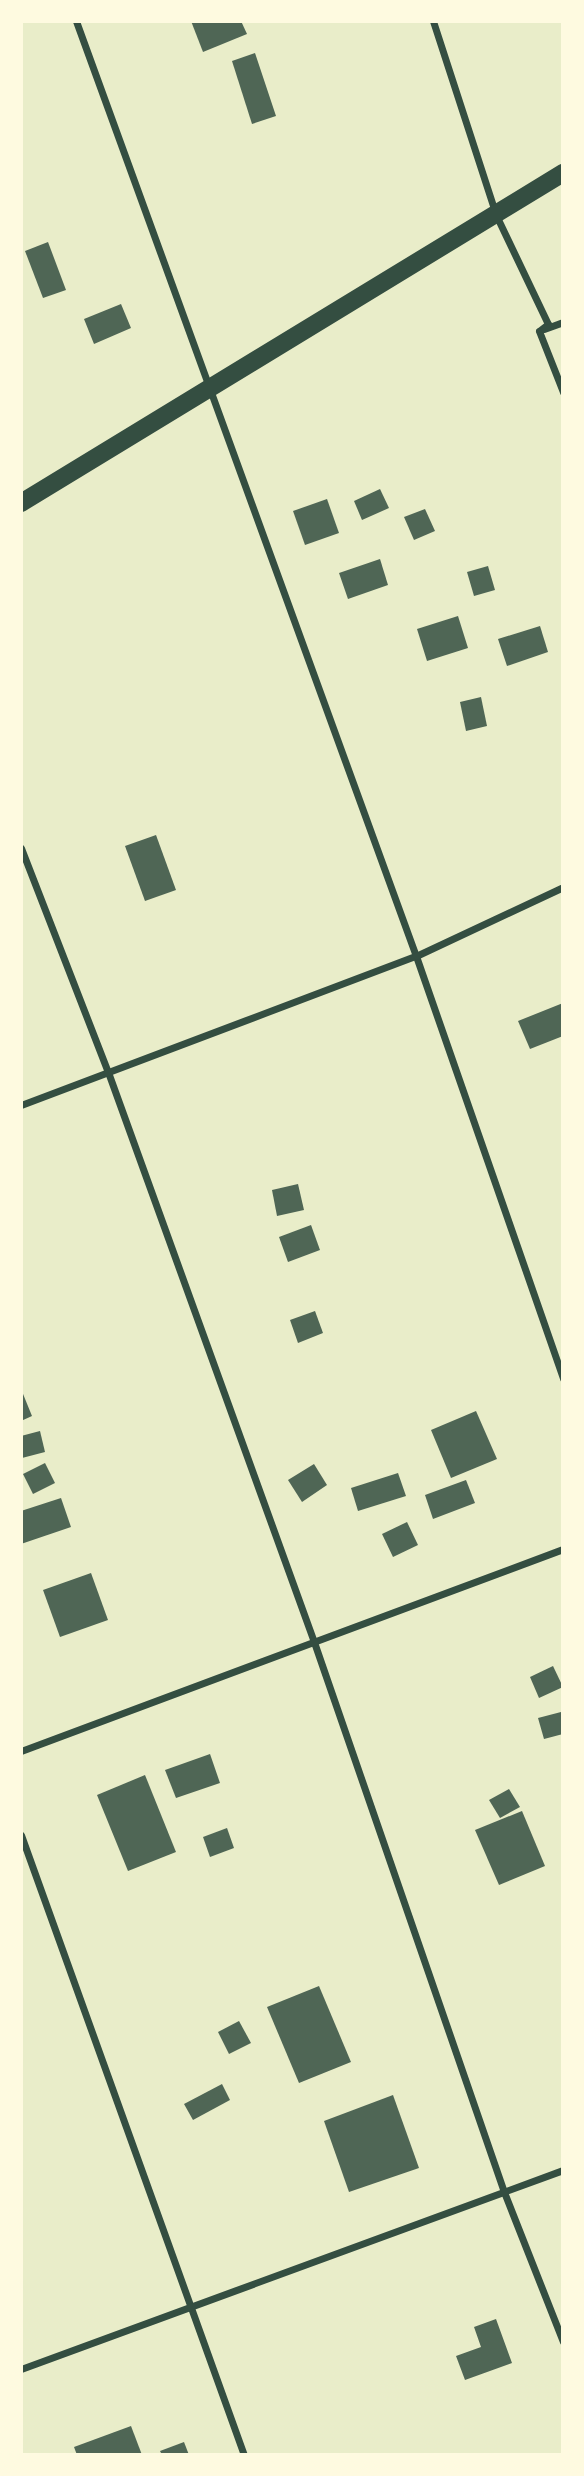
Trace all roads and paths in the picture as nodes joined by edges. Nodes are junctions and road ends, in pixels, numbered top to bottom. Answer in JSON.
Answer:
{"nodes":[{"id":1,"x":76,"y":21,"type":"edge"},
{"id":2,"x":433,"y":21,"type":"edge"},
{"id":3,"x":563,"y":173,"type":"edge"},
{"id":4,"x":496,"y":215,"type":"junction"},
{"id":5,"x":563,"y":322,"type":"edge"},
{"id":6,"x":539,"y":331,"type":"junction"},
{"id":7,"x":209,"y":391,"type":"junction"},
{"id":8,"x":563,"y":393,"type":"edge"},
{"id":9,"x":21,"y":503,"type":"edge"},
{"id":10,"x":21,"y":848,"type":"edge"},
{"id":11,"x":563,"y":887,"type":"edge"},
{"id":12,"x":416,"y":956,"type":"junction"},
{"id":13,"x":108,"y":1072,"type":"junction"},
{"id":14,"x":21,"y":1105,"type":"edge"},
{"id":15,"x":563,"y":1379,"type":"edge"},
{"id":16,"x":563,"y":1549,"type":"edge"},
{"id":17,"x":314,"y":1642,"type":"junction"},
{"id":18,"x":21,"y":1751,"type":"edge"},
{"id":19,"x":21,"y":1835,"type":"edge"},
{"id":20,"x":563,"y":2170,"type":"edge"},
{"id":21,"x":504,"y":2192,"type":"junction"},
{"id":22,"x":190,"y":2307,"type":"junction"},
{"id":23,"x":563,"y":2342,"type":"edge"},
{"id":24,"x":21,"y":2369,"type":"edge"},
{"id":25,"x":244,"y":2455,"type":"edge"}],
"edges":[{"from":1,"to":7,"type":"street"},
{"from":2,"to":4,"type":"street"},
{"from":3,"to":4,"type":"main road"},
{"from":4,"to":6,"type":"street"},
{"from":4,"to":7,"type":"main road"},
{"from":5,"to":6,"type":"street"},
{"from":6,"to":8,"type":"street"},
{"from":7,"to":9,"type":"main road"},
{"from":7,"to":12,"type":"street"},
{"from":10,"to":13,"type":"street"},
{"from":11,"to":12,"type":"street"},
{"from":12,"to":13,"type":"street"},
{"from":12,"to":15,"type":"street"},
{"from":13,"to":14,"type":"street"},
{"from":13,"to":17,"type":"street"},
{"from":16,"to":17,"type":"street"},
{"from":17,"to":18,"type":"street"},
{"from":17,"to":21,"type":"street"},
{"from":19,"to":22,"type":"street"},
{"from":20,"to":21,"type":"street"},
{"from":21,"to":22,"type":"street"},
{"from":21,"to":23,"type":"street"},
{"from":22,"to":24,"type":"street"},
{"from":22,"to":25,"type":"street"}]}
